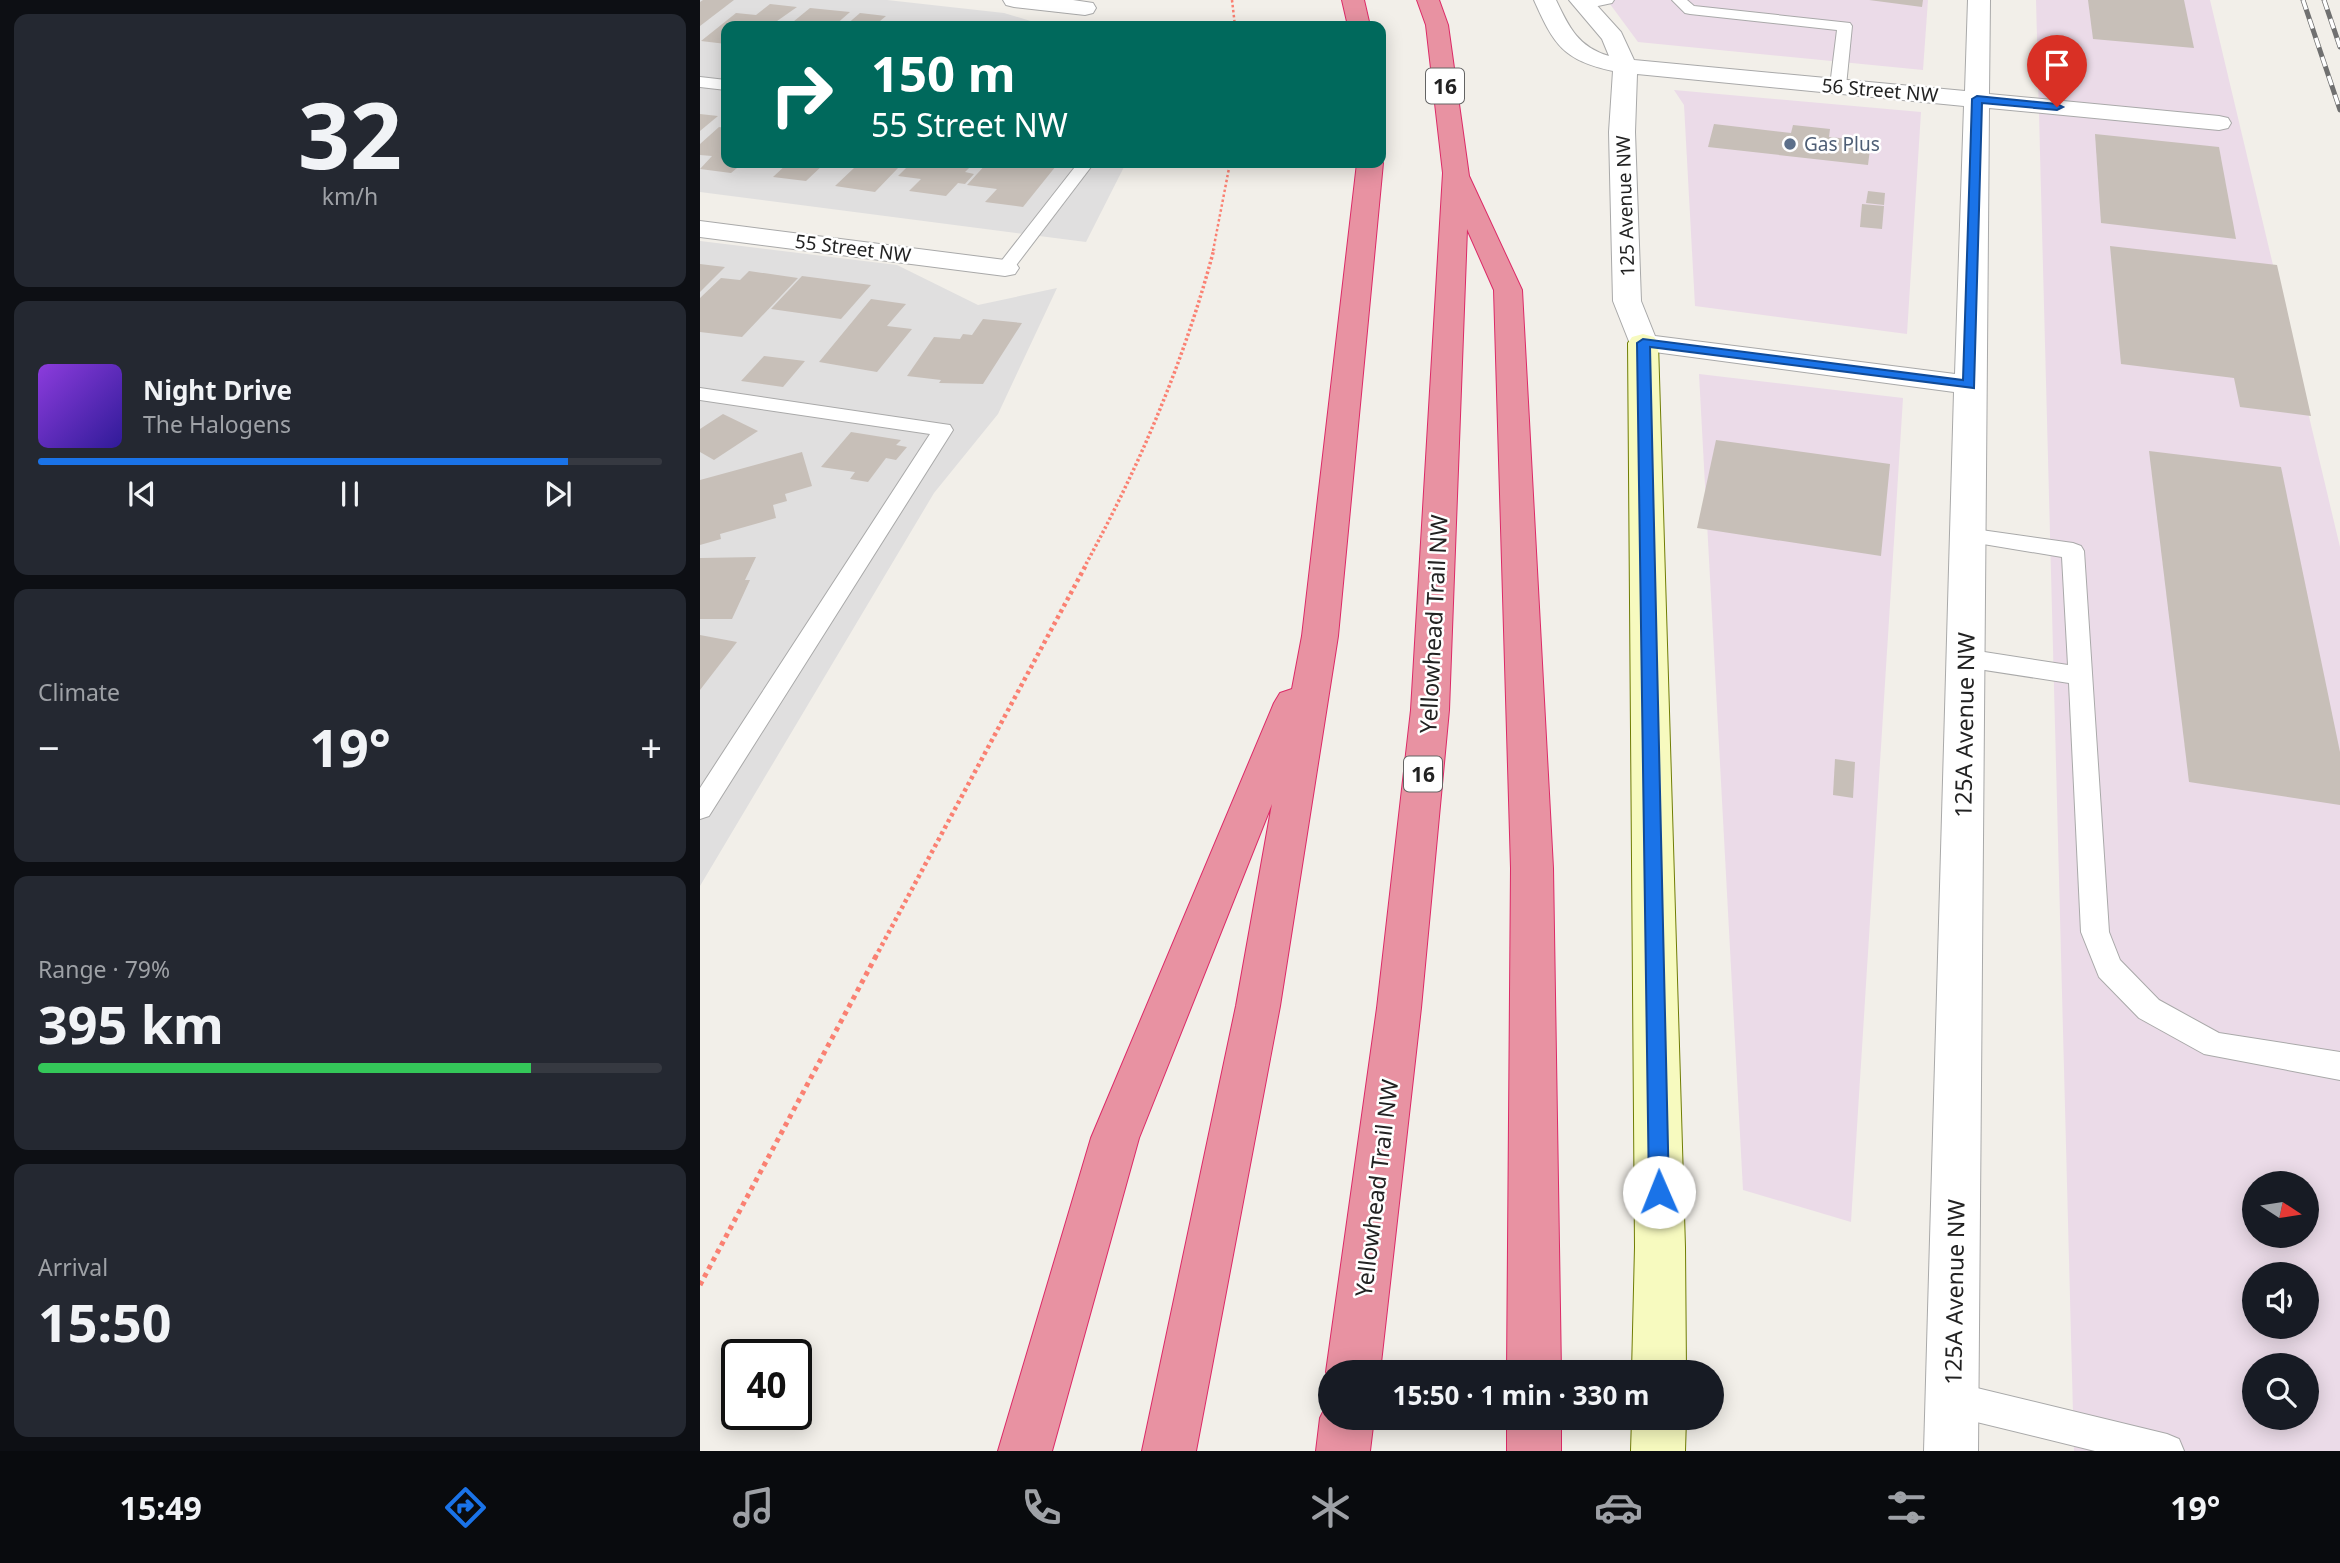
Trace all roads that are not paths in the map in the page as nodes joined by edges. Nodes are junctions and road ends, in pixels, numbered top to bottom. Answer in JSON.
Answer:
{"nodes":[{"id":1,"x":1014,"y":0,"type":"edge"},
{"id":2,"x":1353,"y":0,"type":"edge"},
{"id":3,"x":1428,"y":0,"type":"edge"},
{"id":4,"x":1545,"y":0,"type":"edge"},
{"id":5,"x":1607,"y":0,"type":"edge"},
{"id":6,"x":1679,"y":0,"type":"edge"},
{"id":7,"x":1979,"y":0,"type":"edge"},
{"id":8,"x":1582,"y":2,"type":"edge"},
{"id":9,"x":1085,"y":8,"type":"dead end"},
{"id":10,"x":1358,"y":21,"type":"edge"},
{"id":11,"x":1625,"y":66,"type":"junction"},
{"id":12,"x":700,"y":82,"type":"edge"},
{"id":13,"x":721,"y":84,"type":"edge"},
{"id":14,"x":1838,"y":86,"type":"junction"},
{"id":15,"x":1977,"y":99,"type":"junction"},
{"id":16,"x":2219,"y":123,"type":"dead end"},
{"id":17,"x":1082,"y":168,"type":"edge"},
{"id":18,"x":1369,"y":168,"type":"edge"},
{"id":19,"x":1456,"y":173,"type":"junction"},
{"id":20,"x":700,"y":229,"type":"edge"},
{"id":21,"x":1005,"y":268,"type":"joint"},
{"id":22,"x":1643,"y":343,"type":"junction"},
{"id":23,"x":1970,"y":385,"type":"junction"},
{"id":24,"x":700,"y":394,"type":"edge"},
{"id":25,"x":1967,"y":535,"type":"junction"},
{"id":26,"x":1320,"y":636,"type":"junction"},
{"id":27,"x":1965,"y":658,"type":"junction"},
{"id":28,"x":2081,"y":676,"type":"junction"},
{"id":29,"x":700,"y":809,"type":"edge"},
{"id":30,"x":2340,"y":1066,"type":"edge"},
{"id":31,"x":1355,"y":1360,"type":"edge"},
{"id":32,"x":1534,"y":1360,"type":"edge"},
{"id":33,"x":1659,"y":1360,"type":"edge"},
{"id":34,"x":1952,"y":1399,"type":"junction"},
{"id":35,"x":1346,"y":1430,"type":"edge"},
{"id":36,"x":1534,"y":1430,"type":"edge"},
{"id":37,"x":1659,"y":1430,"type":"edge"},
{"id":38,"x":1026,"y":1451,"type":"edge"},
{"id":39,"x":1169,"y":1451,"type":"edge"},
{"id":40,"x":1343,"y":1451,"type":"edge"},
{"id":41,"x":1534,"y":1451,"type":"edge"},
{"id":42,"x":1658,"y":1451,"type":"edge"},
{"id":43,"x":1951,"y":1451,"type":"edge"},
{"id":44,"x":2167,"y":1451,"type":"edge"}],
"edges":[{"from":1,"to":9,"type":"street"},
{"from":2,"to":10,"type":"highway"},
{"from":3,"to":19,"type":"highway","name":"Yellowhead Trail NW","number":"16"},
{"from":4,"to":11,"type":"street"},
{"from":5,"to":8,"type":"lane"},
{"from":6,"to":14,"type":"lane"},
{"from":7,"to":15,"type":"street","name":"125A Avenue NW"},
{"from":8,"to":11,"type":"street","name":"125 Avenue NW"},
{"from":11,"to":14,"type":"street","name":"56 Street NW"},
{"from":11,"to":22,"type":"street","name":"125 Avenue NW"},
{"from":12,"to":13,"type":"lane"},
{"from":14,"to":15,"type":"street","name":"56 Street NW"},
{"from":15,"to":16,"type":"street","name":"56 Street NW"},
{"from":15,"to":23,"type":"street","name":"125A Avenue NW"},
{"from":17,"to":21,"type":"lane"},
{"from":18,"to":26,"type":"highway"},
{"from":19,"to":31,"type":"highway","name":"Yellowhead Trail NW","number":"16"},
{"from":19,"to":32,"type":"highway"},
{"from":20,"to":21,"type":"street","name":"55 Street NW"},
{"from":22,"to":23,"type":"street"},
{"from":22,"to":33,"type":"street"},
{"from":23,"to":25,"type":"street","name":"125A Avenue NW"},
{"from":24,"to":29,"type":"lane"},
{"from":25,"to":27,"type":"street","name":"125A Avenue NW"},
{"from":25,"to":28,"type":"lane"},
{"from":26,"to":38,"type":"highway"},
{"from":26,"to":39,"type":"highway"},
{"from":27,"to":28,"type":"lane"},
{"from":27,"to":34,"type":"street","name":"125A Avenue NW"},
{"from":28,"to":30,"type":"lane"},
{"from":34,"to":43,"type":"street","name":"125A Avenue NW"},
{"from":34,"to":44,"type":"lane"},
{"from":35,"to":40,"type":"highway"},
{"from":36,"to":41,"type":"highway"},
{"from":37,"to":42,"type":"street"}]}
